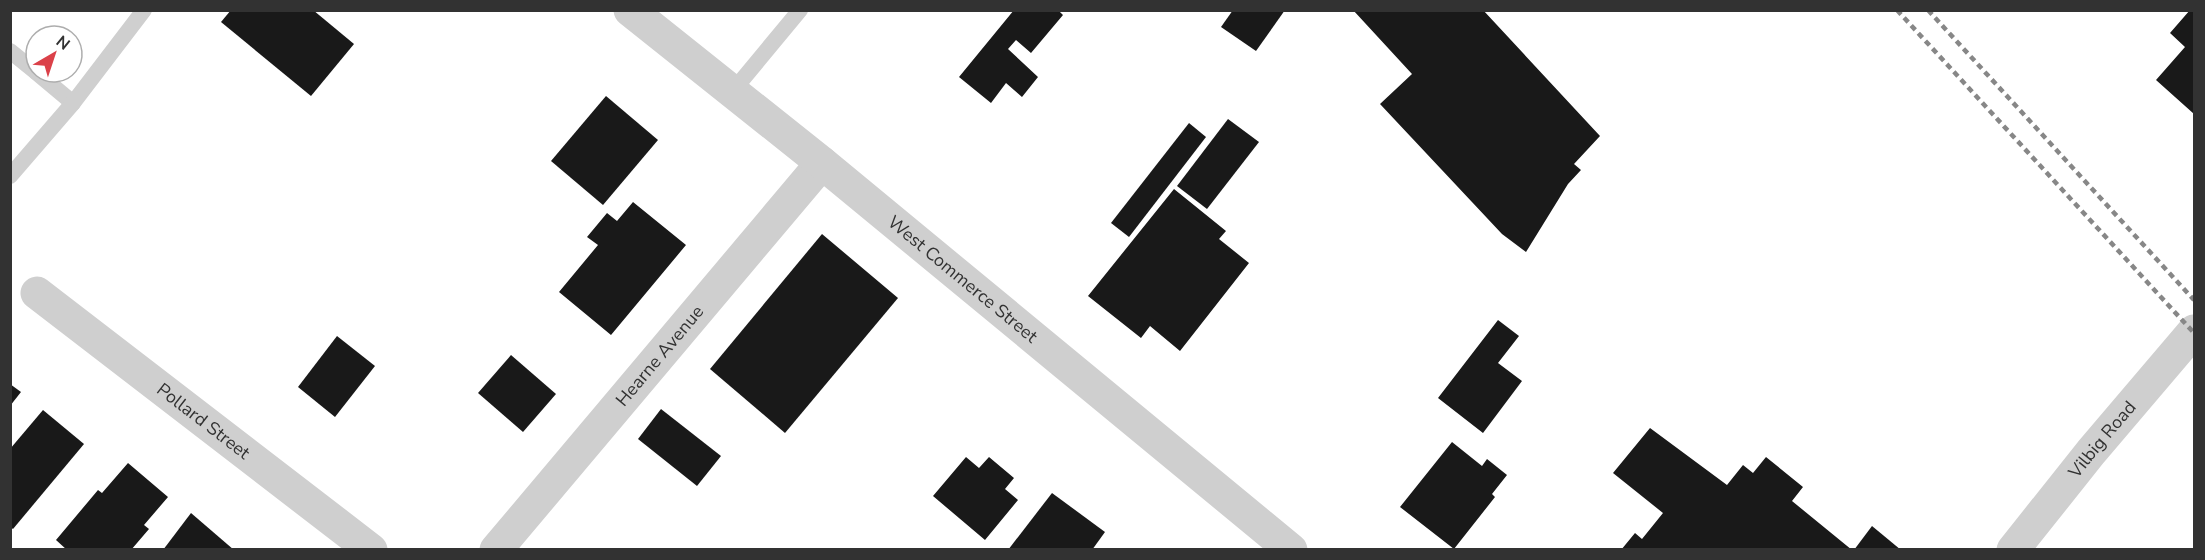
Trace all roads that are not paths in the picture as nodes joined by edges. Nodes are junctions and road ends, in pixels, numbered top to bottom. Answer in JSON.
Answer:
{"nodes":[{"id":1,"x":144,"y":10,"type":"edge"},
{"id":2,"x":630,"y":10,"type":"edge"},
{"id":3,"x":800,"y":10,"type":"edge"},
{"id":4,"x":10,"y":51,"type":"edge"},
{"id":5,"x":24,"y":62,"type":"edge"},
{"id":6,"x":51,"y":84,"type":"edge"},
{"id":7,"x":732,"y":92,"type":"junction"},
{"id":8,"x":74,"y":103,"type":"junction"},
{"id":9,"x":822,"y":164,"type":"junction"},
{"id":10,"x":10,"y":176,"type":"edge"},
{"id":11,"x":37,"y":293,"type":"dead end"},
{"id":12,"x":2194,"y":331,"type":"edge"},
{"id":13,"x":371,"y":549,"type":"edge"},
{"id":14,"x":496,"y":549,"type":"edge"},
{"id":15,"x":1291,"y":549,"type":"edge"},
{"id":16,"x":2013,"y":549,"type":"edge"}],
"edges":[{"from":1,"to":8,"type":"lane"},
{"from":2,"to":7,"type":"street","name":"West Commerce Street"},
{"from":3,"to":7,"type":"lane"},
{"from":4,"to":5,"type":"lane"},
{"from":6,"to":8,"type":"lane"},
{"from":7,"to":9,"type":"street","name":"West Commerce Street"},
{"from":8,"to":10,"type":"lane"},
{"from":9,"to":14,"type":"street","name":"Hearne Avenue"},
{"from":9,"to":15,"type":"street","name":"West Commerce Street"},
{"from":11,"to":13,"type":"street","name":"Pollard Street"},
{"from":12,"to":16,"type":"street","name":"Vilbig Road"}]}
